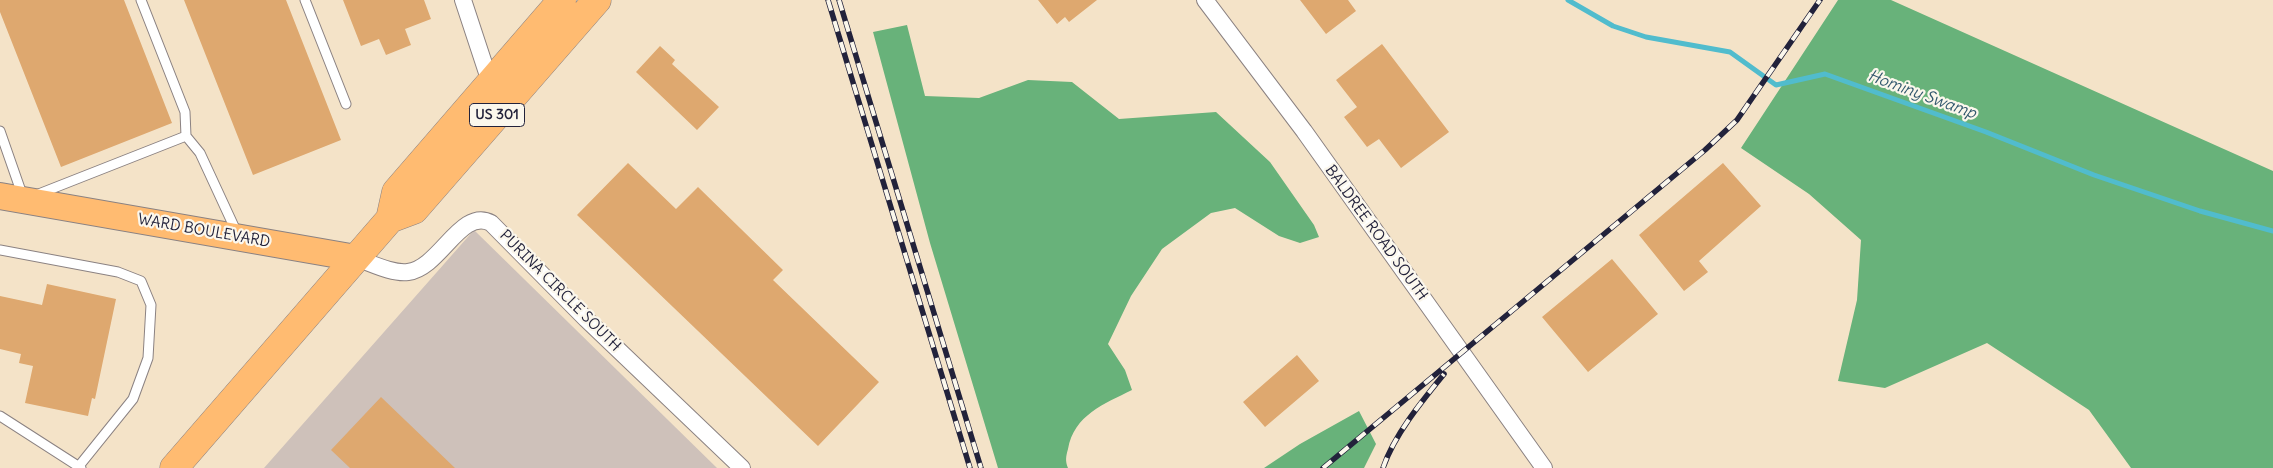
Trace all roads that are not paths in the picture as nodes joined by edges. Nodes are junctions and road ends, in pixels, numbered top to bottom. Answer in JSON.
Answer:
{"nodes":[{"id":1,"x":142,"y":0,"type":"edge"},
{"id":2,"x":305,"y":0,"type":"edge"},
{"id":3,"x":463,"y":0,"type":"edge"},
{"id":4,"x":562,"y":0,"type":"edge"},
{"id":5,"x":598,"y":0,"type":"edge"},
{"id":6,"x":1205,"y":0,"type":"edge"},
{"id":7,"x":490,"y":83,"type":"junction"},
{"id":8,"x":346,"y":104,"type":"dead end"},
{"id":9,"x":500,"y":112,"type":"junction"},
{"id":10,"x":0,"y":131,"type":"edge"},
{"id":11,"x":186,"y":136,"type":"junction"},
{"id":12,"x":12,"y":198,"type":"edge"},
{"id":13,"x":390,"y":219,"type":"junction"},
{"id":14,"x":239,"y":238,"type":"junction"},
{"id":15,"x":0,"y":250,"type":"edge"},
{"id":16,"x":356,"y":258,"type":"junction"},
{"id":17,"x":0,"y":416,"type":"edge"},
{"id":18,"x":80,"y":467,"type":"edge"},
{"id":19,"x":174,"y":468,"type":"edge"},
{"id":20,"x":742,"y":468,"type":"edge"},
{"id":21,"x":1544,"y":468,"type":"edge"}],
"edges":[{"from":1,"to":11,"type":"lane"},
{"from":2,"to":8,"type":"lane"},
{"from":3,"to":7,"type":"street"},
{"from":4,"to":7,"type":"highway","number":"US 301"},
{"from":5,"to":9,"type":"highway","number":"US 301"},
{"from":6,"to":21,"type":"street","name":"BALDREE ROAD SOUTH"},
{"from":7,"to":9,"type":"street"},
{"from":7,"to":13,"type":"highway","number":"US 301"},
{"from":9,"to":13,"type":"highway","number":"US 301"},
{"from":10,"to":12,"type":"lane"},
{"from":11,"to":12,"type":"lane"},
{"from":11,"to":14,"type":"lane"},
{"from":12,"to":14,"type":"main road","name":"WARD BOULEVARD"},
{"from":13,"to":16,"type":"highway"},
{"from":14,"to":16,"type":"main road","name":"WARD BOULEVARD"},
{"from":15,"to":18,"type":"lane"},
{"from":16,"to":19,"type":"highway"},
{"from":16,"to":20,"type":"street","name":"PURINA CIRCLE SOUTH"},
{"from":17,"to":18,"type":"lane"}]}
